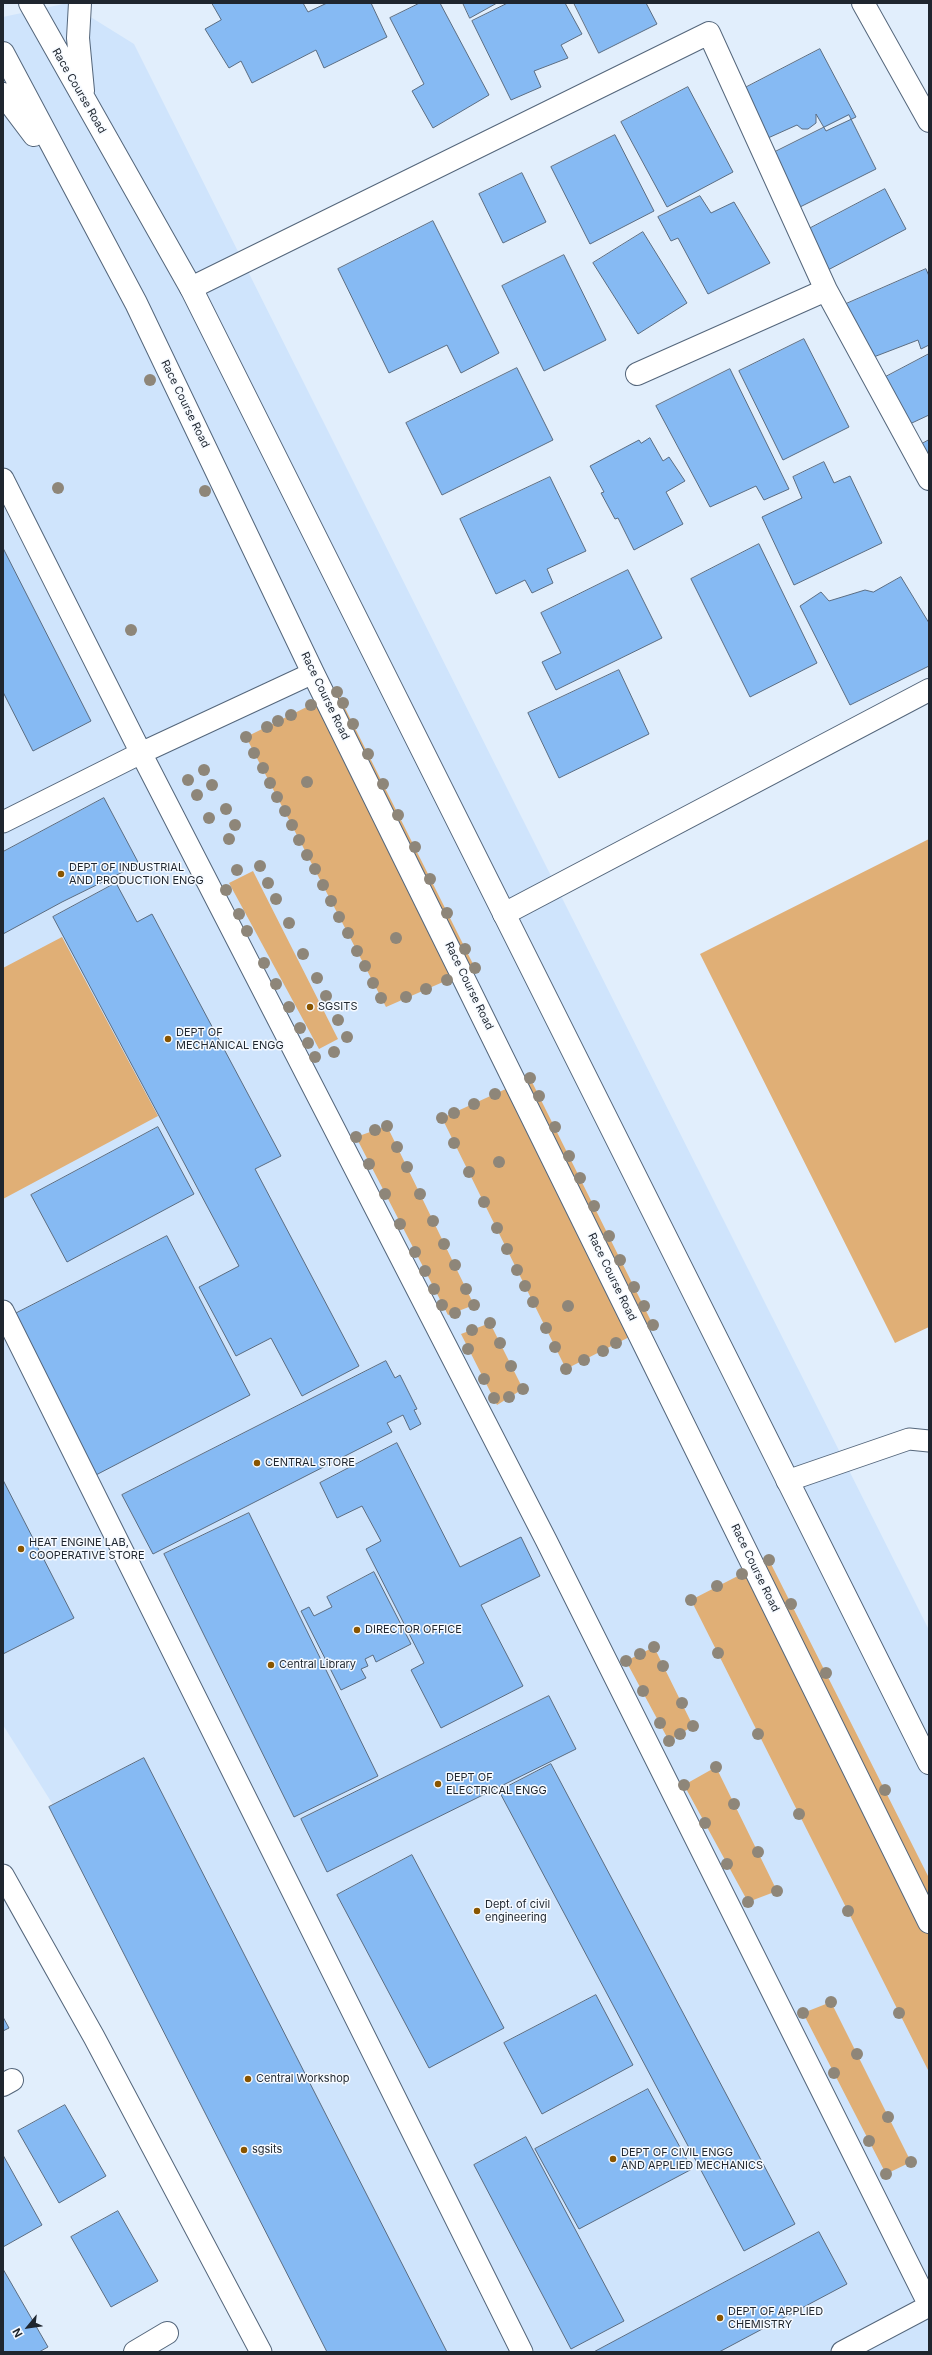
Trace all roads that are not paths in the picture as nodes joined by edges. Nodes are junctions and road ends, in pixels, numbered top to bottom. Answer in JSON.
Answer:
{"nodes":[{"id":1,"x":30,"y":3,"type":"edge"},
{"id":2,"x":80,"y":3,"type":"edge"},
{"id":3,"x":864,"y":3,"type":"edge"},
{"id":4,"x":3,"y":53,"type":"edge"},
{"id":5,"x":3,"y":94,"type":"edge"},
{"id":6,"x":84,"y":99,"type":"junction"},
{"id":7,"x":929,"y":121,"type":"edge"},
{"id":8,"x":52,"y":146,"type":"junction"},
{"id":9,"x":191,"y":288,"type":"junction"},
{"id":10,"x":826,"y":290,"type":"junction"},
{"id":11,"x":637,"y":374,"type":"dead end"},
{"id":12,"x":3,"y":479,"type":"edge"},
{"id":13,"x":929,"y":479,"type":"edge"},
{"id":14,"x":314,"y":673,"type":"junction"},
{"id":15,"x":929,"y":690,"type":"edge"},
{"id":16,"x":141,"y":753,"type":"junction"},
{"id":17,"x":3,"y":822,"type":"edge"},
{"id":18,"x":504,"y":914,"type":"junction"},
{"id":19,"x":3,"y":1312,"type":"edge"},
{"id":20,"x":929,"y":1441,"type":"edge"},
{"id":21,"x":787,"y":1480,"type":"junction"},
{"id":22,"x":929,"y":1763,"type":"edge"},
{"id":23,"x":3,"y":1875,"type":"edge"},
{"id":24,"x":929,"y":1922,"type":"edge"},
{"id":25,"x":929,"y":2306,"type":"edge"},
{"id":26,"x":167,"y":2333,"type":"dead end"},
{"id":27,"x":135,"y":2352,"type":"edge"},
{"id":28,"x":261,"y":2352,"type":"edge"},
{"id":29,"x":522,"y":2352,"type":"edge"},
{"id":30,"x":842,"y":2352,"type":"edge"}],
"edges":[{"from":1,"to":6,"type":"street","name":"Race Course Road"},
{"from":2,"to":6,"type":"street"},
{"from":3,"to":7,"type":"street"},
{"from":4,"to":8,"type":"street","name":"Race Course Road"},
{"from":5,"to":8,"type":"street"},
{"from":6,"to":9,"type":"street","name":"Race Course Road"},
{"from":8,"to":14,"type":"street","name":"Race Course Road"},
{"from":9,"to":10,"type":"street"},
{"from":9,"to":18,"type":"street","name":"Race Course Road"},
{"from":10,"to":11,"type":"street"},
{"from":10,"to":13,"type":"street"},
{"from":12,"to":16,"type":"lane"},
{"from":14,"to":16,"type":"lane"},
{"from":14,"to":24,"type":"street","name":"Race Course Road"},
{"from":15,"to":18,"type":"street"},
{"from":16,"to":17,"type":"lane"},
{"from":16,"to":25,"type":"lane"},
{"from":18,"to":21,"type":"street","name":"Race Course Road"},
{"from":19,"to":29,"type":"lane"},
{"from":20,"to":21,"type":"lane"},
{"from":21,"to":22,"type":"street","name":"Race Course Road"},
{"from":23,"to":28,"type":"lane"},
{"from":25,"to":30,"type":"lane"},
{"from":26,"to":27,"type":"street"}]}
